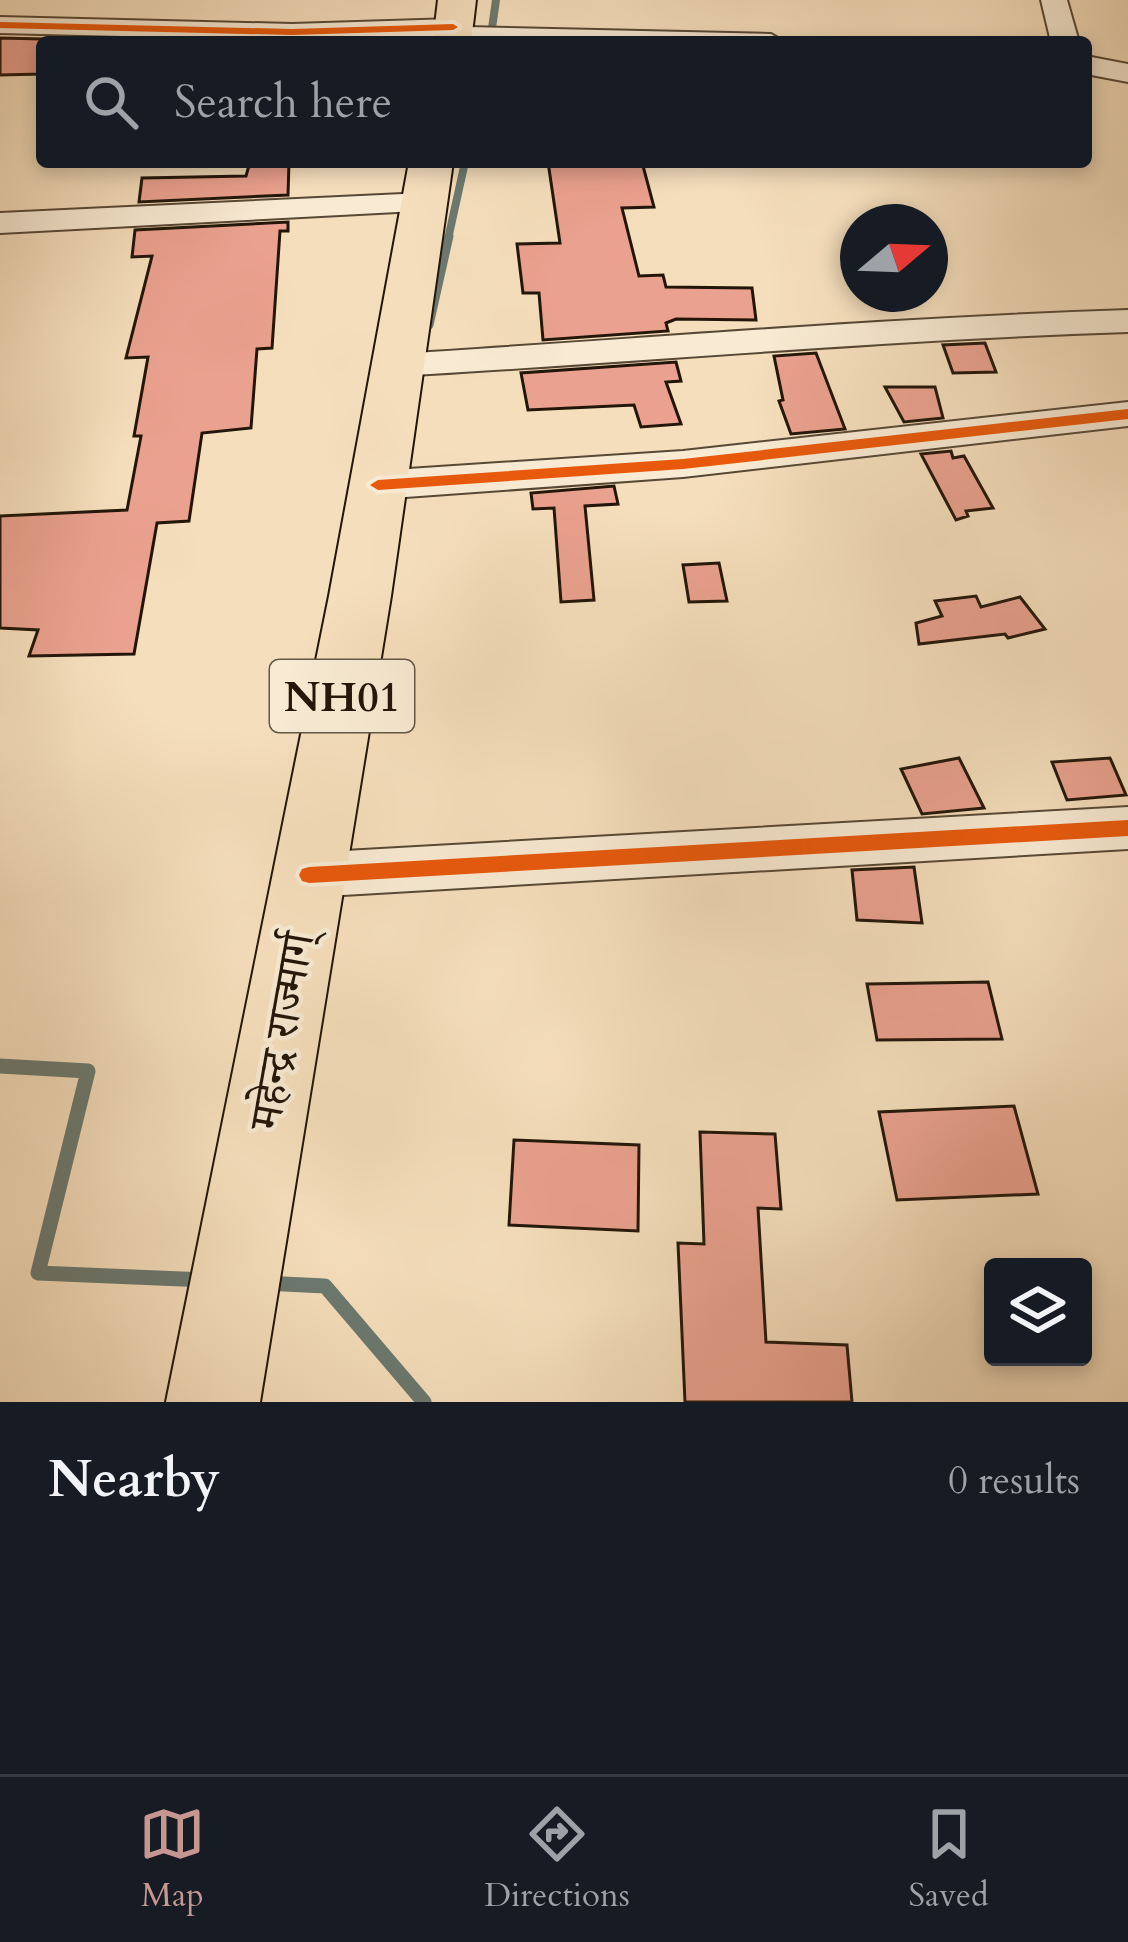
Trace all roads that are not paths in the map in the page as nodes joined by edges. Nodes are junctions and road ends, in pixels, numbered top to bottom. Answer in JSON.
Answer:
{"nodes":[{"id":1,"x":1054,"y":0,"type":"edge"},
{"id":2,"x":0,"y":25,"type":"edge"},
{"id":3,"x":454,"y":26,"type":"edge"},
{"id":4,"x":652,"y":36,"type":"edge"},
{"id":5,"x":1063,"y":36,"type":"edge"},
{"id":6,"x":1092,"y":66,"type":"edge"},
{"id":7,"x":1128,"y":74,"type":"edge"},
{"id":8,"x":428,"y":182,"type":"edge"},
{"id":9,"x":0,"y":223,"type":"edge"},
{"id":10,"x":1128,"y":321,"type":"edge"},
{"id":11,"x":398,"y":365,"type":"junction"},
{"id":12,"x":1128,"y":414,"type":"edge"},
{"id":13,"x":378,"y":485,"type":"junction"},
{"id":14,"x":1128,"y":828,"type":"edge"},
{"id":15,"x":309,"y":875,"type":"junction"},
{"id":16,"x":221,"y":1359,"type":"edge"}],
"edges":[{"from":1,"to":5,"type":"street"},
{"from":2,"to":3,"type":"street"},
{"from":3,"to":4,"type":"street"},
{"from":6,"to":7,"type":"street"},
{"from":8,"to":9,"type":"street"},
{"from":8,"to":11,"type":"highway","name":"महेन्द्र राज्मार्ग्","number":"NH01"},
{"from":10,"to":11,"type":"street"},
{"from":11,"to":13,"type":"highway","name":"महेन्द्र राज्मार्ग्","number":"NH01"},
{"from":12,"to":13,"type":"street"},
{"from":13,"to":15,"type":"highway","name":"महेन्द्र राज्मार्ग्","number":"NH01"},
{"from":14,"to":15,"type":"street"},
{"from":15,"to":16,"type":"highway","name":"महेन्द्र राज्मार्ग्","number":"NH01"}]}
